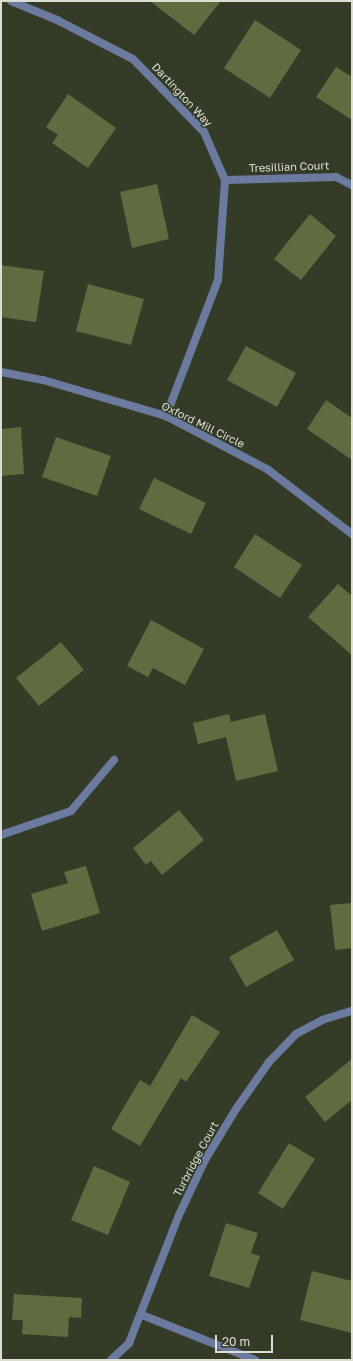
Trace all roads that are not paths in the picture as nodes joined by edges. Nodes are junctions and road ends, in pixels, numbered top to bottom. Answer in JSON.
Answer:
{"nodes":[{"id":1,"x":11,"y":1,"type":"edge"},
{"id":2,"x":225,"y":180,"type":"junction"},
{"id":3,"x":352,"y":185,"type":"edge"},
{"id":4,"x":1,"y":372,"type":"edge"},
{"id":5,"x":166,"y":416,"type":"junction"},
{"id":6,"x":352,"y":534,"type":"edge"},
{"id":7,"x":114,"y":760,"type":"dead end"},
{"id":8,"x":1,"y":835,"type":"edge"},
{"id":9,"x":352,"y":1011,"type":"edge"},
{"id":10,"x":142,"y":1315,"type":"junction"},
{"id":11,"x":111,"y":1360,"type":"edge"},
{"id":12,"x":255,"y":1360,"type":"edge"}],
"edges":[{"from":1,"to":2,"type":"street","name":"Dartington Way"},
{"from":2,"to":3,"type":"street","name":"Tresillian Court"},
{"from":2,"to":5,"type":"street","name":"Dartington Way"},
{"from":4,"to":5,"type":"street","name":"Oxford Mill Circle"},
{"from":5,"to":6,"type":"street","name":"Oxford Mill Circle"},
{"from":7,"to":8,"type":"street"},
{"from":9,"to":10,"type":"street","name":"Turbridge Court"},
{"from":10,"to":11,"type":"street","name":"Turbridge Court"},
{"from":10,"to":12,"type":"street"}]}
